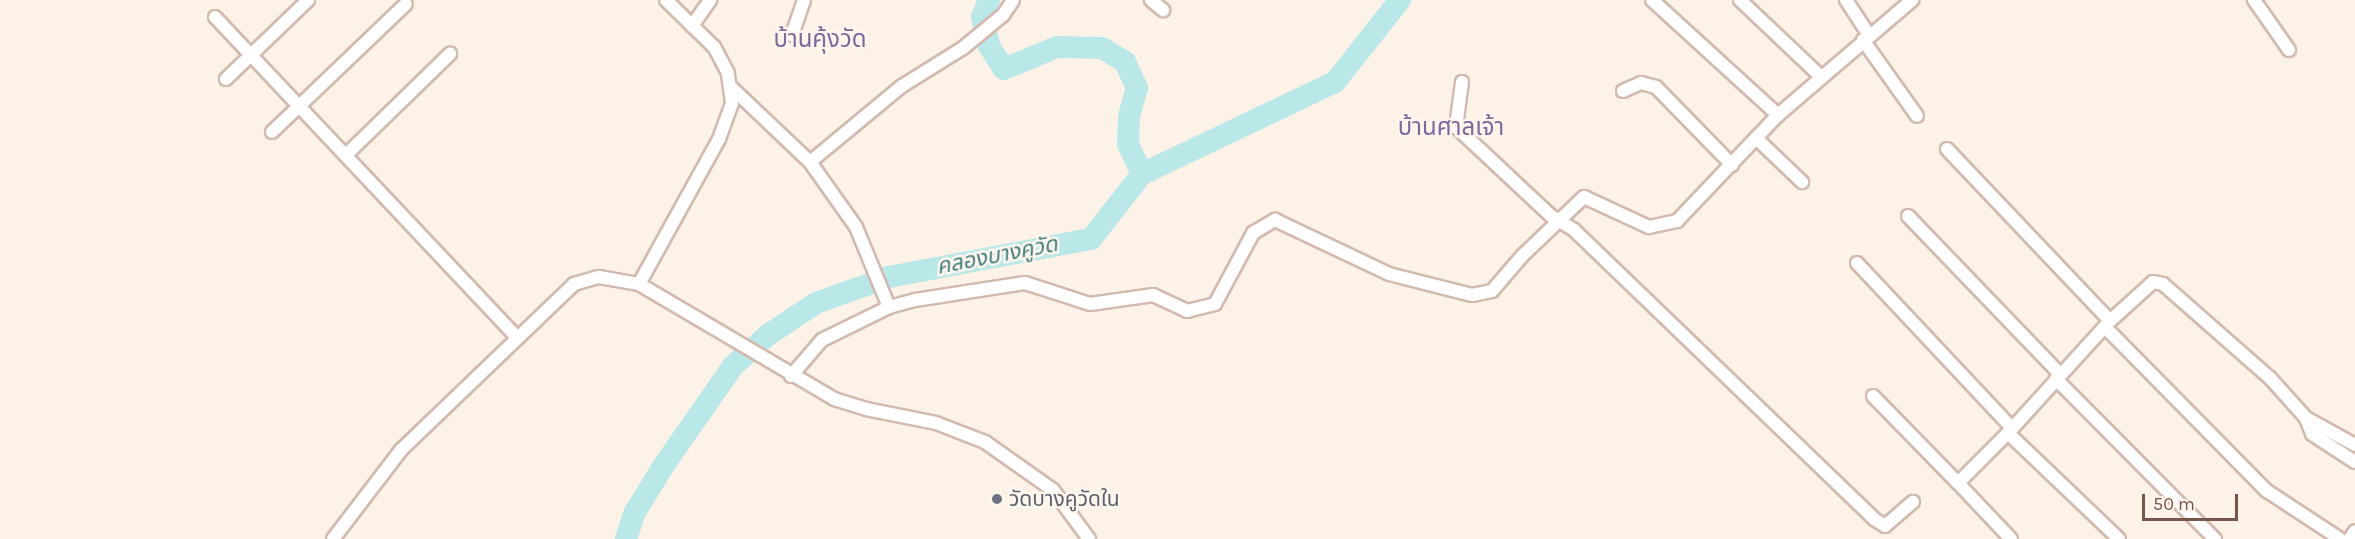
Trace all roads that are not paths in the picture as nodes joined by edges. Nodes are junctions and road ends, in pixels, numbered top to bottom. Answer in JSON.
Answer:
{"nodes":[{"id":1,"x":308,"y":0,"type":"edge"},
{"id":2,"x":666,"y":0,"type":"edge"},
{"id":3,"x":710,"y":0,"type":"edge"},
{"id":4,"x":804,"y":0,"type":"edge"},
{"id":5,"x":1013,"y":0,"type":"edge"},
{"id":6,"x":1151,"y":0,"type":"edge"},
{"id":7,"x":1652,"y":0,"type":"edge"},
{"id":8,"x":1740,"y":0,"type":"edge"},
{"id":9,"x":1846,"y":0,"type":"edge"},
{"id":10,"x":1912,"y":0,"type":"edge"},
{"id":11,"x":2254,"y":0,"type":"edge"},
{"id":12,"x":406,"y":4,"type":"dead end"},
{"id":13,"x":1162,"y":10,"type":"dead end"},
{"id":14,"x":214,"y":17,"type":"dead end"},
{"id":15,"x":692,"y":26,"type":"junction"},
{"id":16,"x":792,"y":35,"type":"dead end"},
{"id":17,"x":1866,"y":38,"type":"junction"},
{"id":18,"x":2289,"y":50,"type":"dead end"},
{"id":19,"x":450,"y":54,"type":"dead end"},
{"id":20,"x":251,"y":55,"type":"junction"},
{"id":21,"x":1820,"y":76,"type":"junction"},
{"id":22,"x":226,"y":79,"type":"dead end"},
{"id":23,"x":1462,"y":82,"type":"dead end"},
{"id":24,"x":732,"y":88,"type":"junction"},
{"id":25,"x":1623,"y":91,"type":"dead end"},
{"id":26,"x":300,"y":105,"type":"junction"},
{"id":27,"x":1778,"y":115,"type":"junction"},
{"id":28,"x":1917,"y":116,"type":"dead end"},
{"id":29,"x":272,"y":132,"type":"dead end"},
{"id":30,"x":1756,"y":138,"type":"junction"},
{"id":31,"x":1947,"y":149,"type":"dead end"},
{"id":32,"x":347,"y":154,"type":"junction"},
{"id":33,"x":810,"y":162,"type":"junction"},
{"id":34,"x":1732,"y":165,"type":"junction"},
{"id":35,"x":1802,"y":182,"type":"dead end"},
{"id":36,"x":1908,"y":216,"type":"dead end"},
{"id":37,"x":1559,"y":219,"type":"junction"},
{"id":38,"x":1857,"y":263,"type":"dead end"},
{"id":39,"x":639,"y":284,"type":"junction"},
{"id":40,"x":887,"y":302,"type":"junction"},
{"id":41,"x":2108,"y":324,"type":"junction"},
{"id":42,"x":517,"y":337,"type":"junction"},
{"id":43,"x":791,"y":376,"type":"junction"},
{"id":44,"x":2058,"y":376,"type":"junction"},
{"id":45,"x":1873,"y":396,"type":"dead end"},
{"id":46,"x":2306,"y":418,"type":"junction"},
{"id":47,"x":2010,"y":430,"type":"junction"},
{"id":48,"x":2355,"y":445,"type":"edge"},
{"id":49,"x":2355,"y":462,"type":"edge"},
{"id":50,"x":1958,"y":483,"type":"junction"},
{"id":51,"x":1913,"y":502,"type":"dead end"},
{"id":52,"x":2355,"y":531,"type":"edge"},
{"id":53,"x":333,"y":539,"type":"edge"},
{"id":54,"x":1089,"y":539,"type":"edge"},
{"id":55,"x":2011,"y":539,"type":"edge"},
{"id":56,"x":2119,"y":539,"type":"edge"},
{"id":57,"x":2215,"y":539,"type":"edge"},
{"id":58,"x":2340,"y":539,"type":"edge"},
{"id":59,"x":2350,"y":539,"type":"edge"}],
"edges":[{"from":1,"to":20,"type":"street"},
{"from":2,"to":15,"type":"street"},
{"from":3,"to":15,"type":"street"},
{"from":4,"to":16,"type":"street"},
{"from":5,"to":33,"type":"street"},
{"from":6,"to":13,"type":"street"},
{"from":7,"to":27,"type":"street"},
{"from":8,"to":21,"type":"street"},
{"from":9,"to":17,"type":"street"},
{"from":10,"to":17,"type":"street"},
{"from":11,"to":18,"type":"street"},
{"from":12,"to":26,"type":"street"},
{"from":14,"to":20,"type":"street"},
{"from":15,"to":24,"type":"street"},
{"from":17,"to":21,"type":"street"},
{"from":17,"to":28,"type":"street"},
{"from":19,"to":32,"type":"street"},
{"from":20,"to":22,"type":"street"},
{"from":20,"to":26,"type":"street"},
{"from":21,"to":27,"type":"street"},
{"from":23,"to":37,"type":"street"},
{"from":24,"to":33,"type":"street"},
{"from":24,"to":39,"type":"street"},
{"from":25,"to":34,"type":"street"},
{"from":26,"to":29,"type":"street"},
{"from":26,"to":32,"type":"street"},
{"from":27,"to":30,"type":"street"},
{"from":30,"to":34,"type":"street"},
{"from":30,"to":35,"type":"street"},
{"from":31,"to":41,"type":"street"},
{"from":32,"to":42,"type":"street"},
{"from":33,"to":40,"type":"street"},
{"from":34,"to":37,"type":"street"},
{"from":36,"to":44,"type":"street"},
{"from":37,"to":40,"type":"street"},
{"from":37,"to":51,"type":"street"},
{"from":38,"to":47,"type":"street"},
{"from":39,"to":42,"type":"street"},
{"from":39,"to":43,"type":"street"},
{"from":40,"to":43,"type":"street"},
{"from":41,"to":44,"type":"street"},
{"from":41,"to":46,"type":"street"},
{"from":41,"to":58,"type":"street"},
{"from":42,"to":53,"type":"street"},
{"from":43,"to":54,"type":"street"},
{"from":44,"to":47,"type":"street"},
{"from":44,"to":57,"type":"street"},
{"from":45,"to":50,"type":"street"},
{"from":46,"to":48,"type":"street"},
{"from":46,"to":49,"type":"street"},
{"from":47,"to":50,"type":"street"},
{"from":47,"to":56,"type":"street"},
{"from":50,"to":55,"type":"street"},
{"from":52,"to":59,"type":"street"}]}
